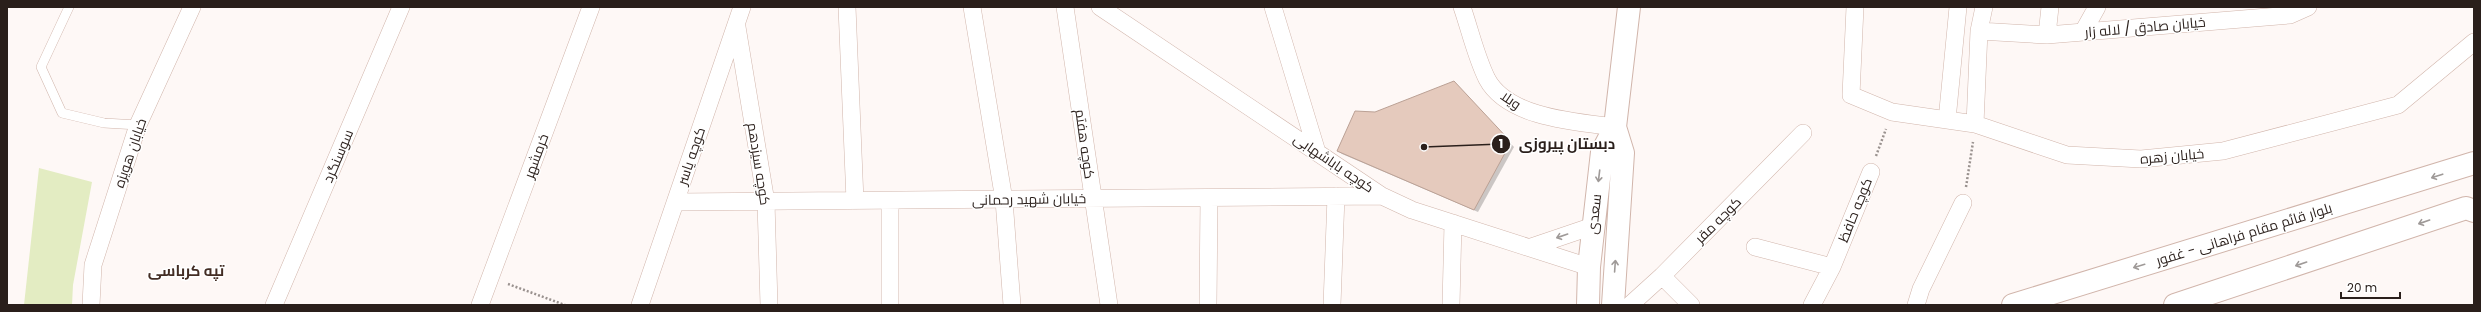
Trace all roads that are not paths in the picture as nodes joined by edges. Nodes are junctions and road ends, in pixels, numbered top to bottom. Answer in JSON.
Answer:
{"nodes":[{"id":1,"x":69,"y":7,"type":"edge"},
{"id":2,"x":192,"y":7,"type":"edge"},
{"id":3,"x":401,"y":7,"type":"edge"},
{"id":4,"x":591,"y":7,"type":"edge"},
{"id":5,"x":742,"y":7,"type":"edge"},
{"id":6,"x":847,"y":7,"type":"edge"},
{"id":7,"x":972,"y":7,"type":"edge"},
{"id":8,"x":1065,"y":7,"type":"edge"},
{"id":9,"x":1100,"y":7,"type":"edge"},
{"id":10,"x":1273,"y":7,"type":"edge"},
{"id":11,"x":1462,"y":7,"type":"edge"},
{"id":12,"x":1630,"y":7,"type":"edge"},
{"id":13,"x":1855,"y":7,"type":"edge"},
{"id":14,"x":1958,"y":7,"type":"edge"},
{"id":15,"x":1984,"y":7,"type":"edge"},
{"id":16,"x":2050,"y":7,"type":"edge"},
{"id":17,"x":2097,"y":7,"type":"edge"},
{"id":18,"x":2308,"y":7,"type":"edge"},
{"id":19,"x":736,"y":25,"type":"junction"},
{"id":20,"x":1979,"y":31,"type":"junction"},
{"id":21,"x":2084,"y":32,"type":"junction"},
{"id":22,"x":2047,"y":35,"type":"junction"},
{"id":23,"x":2474,"y":42,"type":"edge"},
{"id":24,"x":1947,"y":120,"type":"junction"},
{"id":25,"x":1975,"y":124,"type":"junction"},
{"id":26,"x":138,"y":125,"type":"junction"},
{"id":27,"x":1615,"y":127,"type":"junction"},
{"id":28,"x":1803,"y":133,"type":"dead end"},
{"id":29,"x":1317,"y":152,"type":"junction"},
{"id":30,"x":2474,"y":163,"type":"edge"},
{"id":31,"x":1871,"y":172,"type":"road end"},
{"id":32,"x":1336,"y":196,"type":"junction"},
{"id":33,"x":1382,"y":196,"type":"junction"},
{"id":34,"x":1209,"y":198,"type":"junction"},
{"id":35,"x":1094,"y":199,"type":"junction"},
{"id":36,"x":1004,"y":200,"type":"junction"},
{"id":37,"x":855,"y":201,"type":"junction"},
{"id":38,"x":890,"y":201,"type":"junction"},
{"id":39,"x":676,"y":202,"type":"junction"},
{"id":40,"x":766,"y":202,"type":"junction"},
{"id":41,"x":1963,"y":203,"type":"road end"},
{"id":42,"x":2474,"y":211,"type":"edge"},
{"id":43,"x":1453,"y":223,"type":"junction"},
{"id":44,"x":1593,"y":226,"type":"junction"},
{"id":45,"x":1531,"y":247,"type":"junction"},
{"id":46,"x":1755,"y":247,"type":"dead end"},
{"id":47,"x":1589,"y":267,"type":"junction"},
{"id":48,"x":1832,"y":267,"type":"junction"},
{"id":49,"x":1662,"y":276,"type":"junction"},
{"id":50,"x":1618,"y":302,"type":"edge"},
{"id":51,"x":91,"y":305,"type":"edge"},
{"id":52,"x":274,"y":305,"type":"edge"},
{"id":53,"x":480,"y":305,"type":"edge"},
{"id":54,"x":640,"y":305,"type":"edge"},
{"id":55,"x":769,"y":305,"type":"edge"},
{"id":56,"x":890,"y":305,"type":"edge"},
{"id":57,"x":1012,"y":305,"type":"edge"},
{"id":58,"x":1109,"y":305,"type":"edge"},
{"id":59,"x":1208,"y":305,"type":"edge"},
{"id":60,"x":1332,"y":305,"type":"edge"},
{"id":61,"x":1451,"y":305,"type":"edge"},
{"id":62,"x":1588,"y":305,"type":"edge"},
{"id":63,"x":1691,"y":305,"type":"edge"},
{"id":64,"x":1812,"y":305,"type":"edge"},
{"id":65,"x":1916,"y":305,"type":"edge"},
{"id":66,"x":2013,"y":305,"type":"edge"},
{"id":67,"x":2176,"y":305,"type":"edge"}],
"edges":[{"from":1,"to":26,"type":"lane"},
{"from":2,"to":26,"type":"street","name":"خیابان هویزه"},
{"from":3,"to":52,"type":"street","name":"سوسنگرد"},
{"from":4,"to":53,"type":"street","name":"خرمشهر"},
{"from":5,"to":19,"type":"street","name":"کوچه یاسر"},
{"from":6,"to":37,"type":"street"},
{"from":7,"to":36,"type":"street"},
{"from":8,"to":35,"type":"street","name":"کوچه هفتم"},
{"from":9,"to":29,"type":"street","name":"کوچه باباشهابی"},
{"from":10,"to":29,"type":"street"},
{"from":11,"to":27,"type":"street","name":"ویلا"},
{"from":12,"to":27,"type":"main road","name":"سعدی"},
{"from":13,"to":24,"type":"street","name":"خیابان زهره"},
{"from":14,"to":24,"type":"street"},
{"from":15,"to":20,"type":"street"},
{"from":16,"to":22,"type":"street"},
{"from":17,"to":21,"type":"street"},
{"from":18,"to":21,"type":"street","name":"خیابان صادق / لاله زار"},
{"from":19,"to":39,"type":"street","name":"کوچه یاسر"},
{"from":19,"to":40,"type":"street","name":"کوچه سیزدهم"},
{"from":20,"to":22,"type":"street","name":"خیابان صادق / لاله زار"},
{"from":20,"to":25,"type":"street"},
{"from":21,"to":22,"type":"street","name":"خیابان صادق / لاله زار"},
{"from":23,"to":25,"type":"street","name":"خیابان زهره"},
{"from":24,"to":25,"type":"street","name":"خیابان زهره"},
{"from":26,"to":51,"type":"street","name":"خیابان هویزه"},
{"from":27,"to":44,"type":"main road","name":"سعدی","one_way":true},
{"from":50,"to":27,"type":"main road","name":"سعدی","one_way":true},
{"from":28,"to":49,"type":"street","name":"کوچه مقر"},
{"from":29,"to":33,"type":"street","name":"کوچه باباشهابی"},
{"from":30,"to":66,"type":"main road","name":"بلوار قائم مقام فراهانی - غفور","one_way":true},
{"from":31,"to":48,"type":"street","name":"کوچه حافظ"},
{"from":32,"to":33,"type":"street","name":"خیابان شهید رحمانی"},
{"from":32,"to":34,"type":"street","name":"خیابان شهید رحمانی"},
{"from":32,"to":60,"type":"street"},
{"from":33,"to":43,"type":"street","name":"کوچه باباشهابی"},
{"from":34,"to":35,"type":"street","name":"خیابان شهید رحمانی"},
{"from":34,"to":59,"type":"street"},
{"from":35,"to":36,"type":"street","name":"خیابان شهید رحمانی"},
{"from":35,"to":58,"type":"street","name":"کوچه هفتم"},
{"from":36,"to":38,"type":"street","name":"خیابان شهید رحمانی"},
{"from":36,"to":57,"type":"street"},
{"from":37,"to":38,"type":"street","name":"خیابان شهید رحمانی"},
{"from":37,"to":40,"type":"street","name":"خیابان شهید رحمانی"},
{"from":38,"to":56,"type":"street"},
{"from":39,"to":40,"type":"street","name":"خیابان شهید رحمانی"},
{"from":39,"to":54,"type":"street","name":"کوچه یاسر"},
{"from":40,"to":55,"type":"street","name":"کوچه سیزدهم"},
{"from":41,"to":65,"type":"street"},
{"from":42,"to":67,"type":"main road","one_way":true},
{"from":43,"to":45,"type":"street","name":"کوچه باباشهابی"},
{"from":43,"to":61,"type":"street"},
{"from":44,"to":45,"type":"street","one_way":true},
{"from":44,"to":47,"type":"main road","name":"سعدی"},
{"from":45,"to":47,"type":"street","name":"کوچه باباشهابی"},
{"from":46,"to":48,"type":"street"},
{"from":47,"to":62,"type":"main road","name":"سعدی"},
{"from":48,"to":64,"type":"street","name":"کوچه حافظ"},
{"from":49,"to":50,"type":"street","name":"کوچه مقر"},
{"from":49,"to":63,"type":"street"}]}
